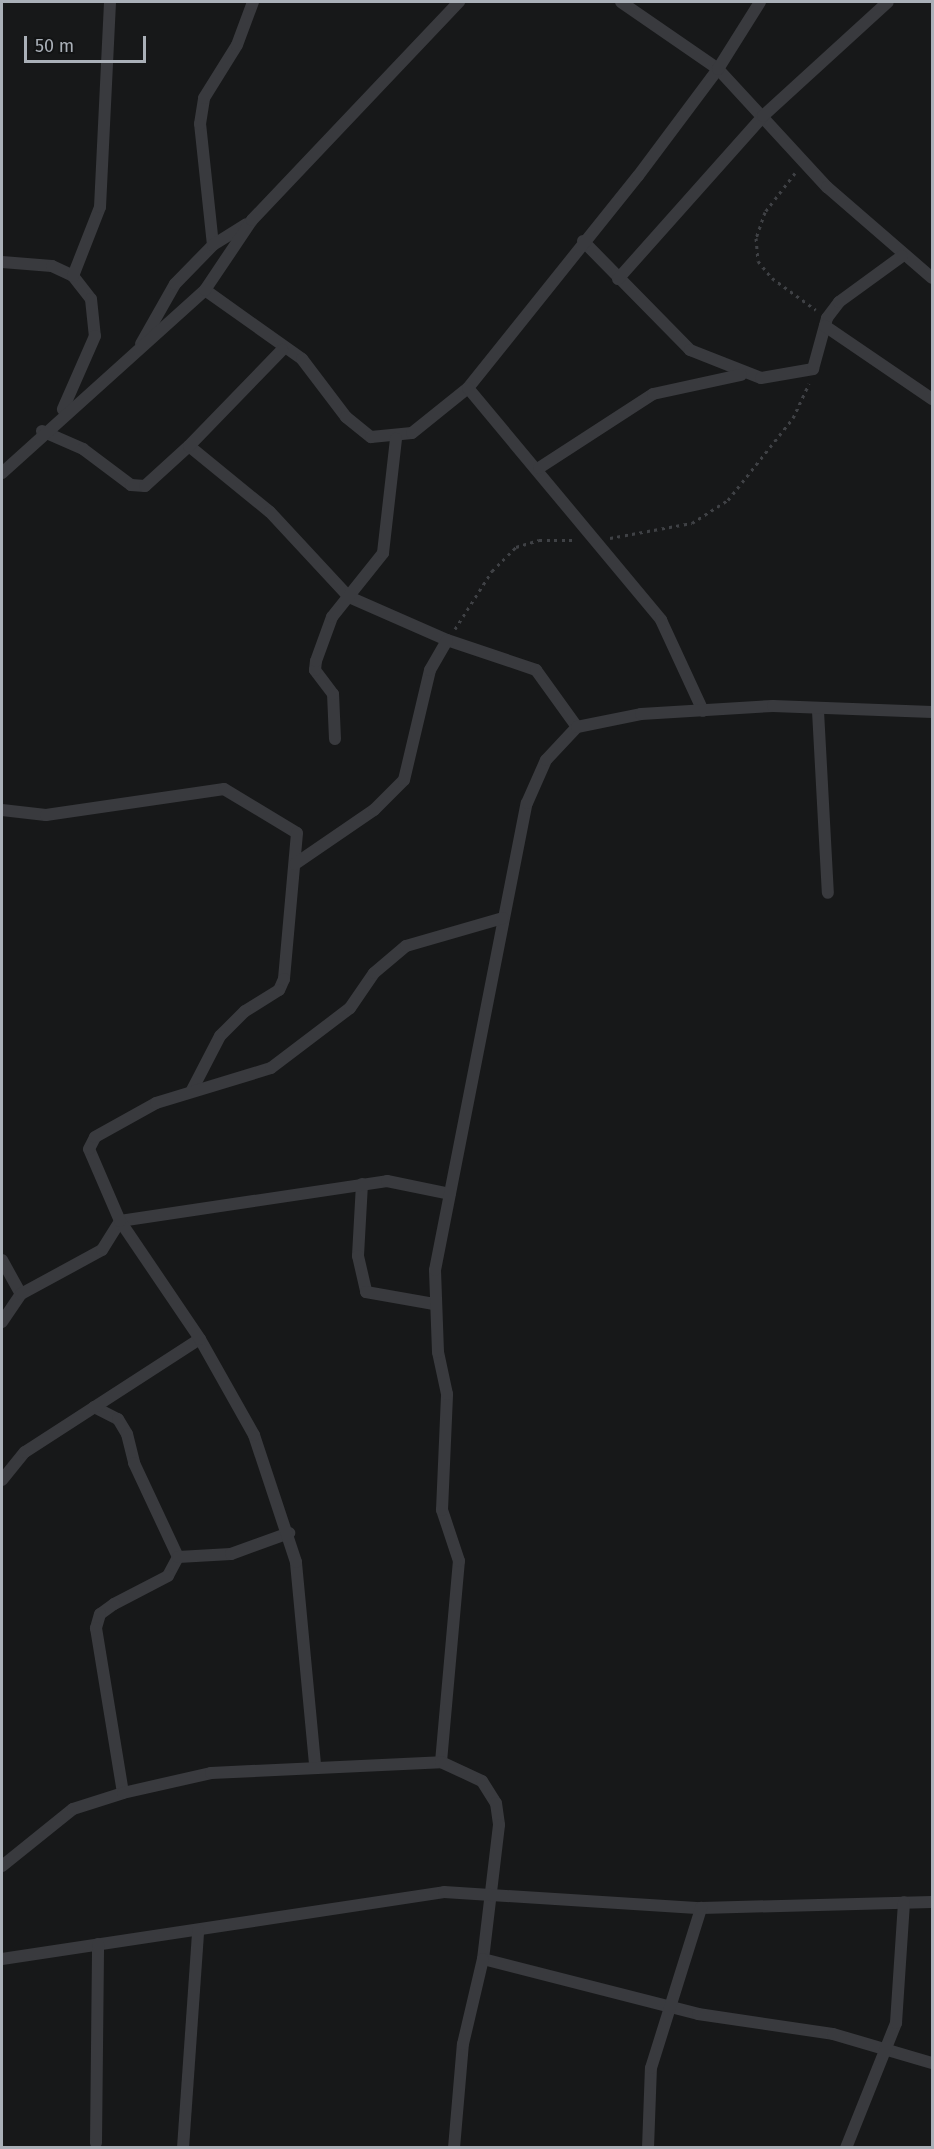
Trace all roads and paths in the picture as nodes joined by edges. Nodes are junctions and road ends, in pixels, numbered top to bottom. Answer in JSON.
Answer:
{"nodes":[{"id":1,"x":110,"y":2,"type":"edge"},
{"id":2,"x":253,"y":2,"type":"edge"},
{"id":3,"x":459,"y":2,"type":"edge"},
{"id":4,"x":621,"y":2,"type":"edge"},
{"id":5,"x":760,"y":2,"type":"edge"},
{"id":6,"x":888,"y":2,"type":"edge"},
{"id":7,"x":718,"y":69,"type":"junction"},
{"id":8,"x":763,"y":116,"type":"junction"},
{"id":9,"x":803,"y":161,"type":"junction"},
{"id":10,"x":252,"y":220,"type":"junction"},
{"id":11,"x":583,"y":242,"type":"junction"},
{"id":12,"x":213,"y":245,"type":"junction"},
{"id":13,"x":902,"y":256,"type":"junction"},
{"id":14,"x":2,"y":262,"type":"edge"},
{"id":15,"x":73,"y":276,"type":"junction"},
{"id":16,"x":933,"y":278,"type":"edge"},
{"id":17,"x":618,"y":279,"type":"junction"},
{"id":18,"x":205,"y":290,"type":"junction"},
{"id":19,"x":826,"y":322,"type":"junction"},
{"id":20,"x":139,"y":349,"type":"junction"},
{"id":21,"x":282,"y":350,"type":"junction"},
{"id":22,"x":813,"y":369,"type":"junction"},
{"id":23,"x":742,"y":375,"type":"junction"},
{"id":24,"x":468,"y":388,"type":"junction"},
{"id":25,"x":933,"y":399,"type":"edge"},
{"id":26,"x":59,"y":416,"type":"junction"},
{"id":27,"x":42,"y":431,"type":"junction"},
{"id":28,"x":396,"y":439,"type":"junction"},
{"id":29,"x":189,"y":446,"type":"junction"},
{"id":30,"x":539,"y":468,"type":"junction"},
{"id":31,"x":2,"y":473,"type":"edge"},
{"id":32,"x":591,"y":540,"type":"junction"},
{"id":33,"x":350,"y":597,"type":"junction"},
{"id":34,"x":447,"y":640,"type":"junction"},
{"id":35,"x":703,"y":711,"type":"junction"},
{"id":36,"x":818,"y":711,"type":"junction"},
{"id":37,"x":931,"y":712,"type":"edge"},
{"id":38,"x":577,"y":727,"type":"junction"},
{"id":39,"x":335,"y":739,"type":"dead end"},
{"id":40,"x":2,"y":810,"type":"edge"},
{"id":41,"x":294,"y":864,"type":"junction"},
{"id":42,"x":828,"y":893,"type":"dead end"},
{"id":43,"x":503,"y":918,"type":"junction"},
{"id":44,"x":192,"y":1090,"type":"junction"},
{"id":45,"x":362,"y":1184,"type":"junction"},
{"id":46,"x":450,"y":1194,"type":"junction"},
{"id":47,"x":120,"y":1221,"type":"junction"},
{"id":48,"x":2,"y":1260,"type":"edge"},
{"id":49,"x":21,"y":1294,"type":"junction"},
{"id":50,"x":434,"y":1304,"type":"junction"},
{"id":51,"x":2,"y":1322,"type":"edge"},
{"id":52,"x":200,"y":1339,"type":"junction"},
{"id":53,"x":94,"y":1407,"type":"junction"},
{"id":54,"x":2,"y":1480,"type":"edge"},
{"id":55,"x":289,"y":1533,"type":"junction"},
{"id":56,"x":178,"y":1557,"type":"junction"},
{"id":57,"x":441,"y":1762,"type":"junction"},
{"id":58,"x":315,"y":1764,"type":"junction"},
{"id":59,"x":123,"y":1793,"type":"junction"},
{"id":60,"x":2,"y":1866,"type":"edge"},
{"id":61,"x":494,"y":1892,"type":"junction"},
{"id":62,"x":904,"y":1902,"type":"junction"},
{"id":63,"x":933,"y":1902,"type":"edge"},
{"id":64,"x":701,"y":1908,"type":"junction"},
{"id":65,"x":198,"y":1930,"type":"junction"},
{"id":66,"x":98,"y":1944,"type":"junction"},
{"id":67,"x":2,"y":1948,"type":"edge"},
{"id":68,"x":7,"y":1958,"type":"edge"},
{"id":69,"x":483,"y":1959,"type":"junction"},
{"id":70,"x":673,"y":2007,"type":"junction"},
{"id":71,"x":887,"y":2050,"type":"junction"},
{"id":72,"x":933,"y":2063,"type":"edge"},
{"id":73,"x":96,"y":2143,"type":"dead end"},
{"id":74,"x":183,"y":2148,"type":"edge"},
{"id":75,"x":454,"y":2148,"type":"edge"},
{"id":76,"x":648,"y":2148,"type":"edge"},
{"id":77,"x":846,"y":2148,"type":"edge"}],
"edges":[{"from":1,"to":15,"type":"street"},
{"from":2,"to":12,"type":"street"},
{"from":3,"to":10,"type":"street"},
{"from":4,"to":7,"type":"street"},
{"from":5,"to":7,"type":"street"},
{"from":6,"to":8,"type":"street"},
{"from":7,"to":8,"type":"street"},
{"from":7,"to":11,"type":"street"},
{"from":8,"to":9,"type":"street"},
{"from":8,"to":17,"type":"street"},
{"from":9,"to":13,"type":"street"},
{"from":9,"to":19,"type":"path"},
{"from":10,"to":12,"type":"street"},
{"from":10,"to":18,"type":"street"},
{"from":11,"to":17,"type":"street"},
{"from":11,"to":24,"type":"street"},
{"from":12,"to":20,"type":"street"},
{"from":13,"to":16,"type":"street"},
{"from":13,"to":19,"type":"street"},
{"from":14,"to":15,"type":"street"},
{"from":15,"to":26,"type":"street"},
{"from":17,"to":23,"type":"street"},
{"from":18,"to":20,"type":"street"},
{"from":18,"to":21,"type":"street"},
{"from":19,"to":22,"type":"street"},
{"from":19,"to":25,"type":"street"},
{"from":20,"to":26,"type":"street"},
{"from":21,"to":28,"type":"street"},
{"from":21,"to":29,"type":"street"},
{"from":22,"to":23,"type":"street"},
{"from":22,"to":32,"type":"path"},
{"from":23,"to":30,"type":"street"},
{"from":24,"to":28,"type":"street"},
{"from":24,"to":30,"type":"street"},
{"from":26,"to":27,"type":"street"},
{"from":27,"to":29,"type":"street"},
{"from":27,"to":31,"type":"street"},
{"from":28,"to":33,"type":"street"},
{"from":29,"to":33,"type":"street"},
{"from":30,"to":32,"type":"street"},
{"from":32,"to":34,"type":"path"},
{"from":32,"to":35,"type":"street"},
{"from":33,"to":34,"type":"street"},
{"from":33,"to":39,"type":"street"},
{"from":34,"to":38,"type":"street"},
{"from":34,"to":41,"type":"street"},
{"from":35,"to":36,"type":"street"},
{"from":35,"to":38,"type":"street"},
{"from":36,"to":37,"type":"street"},
{"from":36,"to":42,"type":"street"},
{"from":38,"to":43,"type":"street"},
{"from":40,"to":41,"type":"street"},
{"from":41,"to":44,"type":"street"},
{"from":43,"to":44,"type":"street"},
{"from":43,"to":46,"type":"street"},
{"from":44,"to":47,"type":"street"},
{"from":45,"to":46,"type":"street"},
{"from":45,"to":47,"type":"street"},
{"from":45,"to":50,"type":"street"},
{"from":46,"to":50,"type":"street"},
{"from":47,"to":49,"type":"street"},
{"from":47,"to":52,"type":"street"},
{"from":48,"to":49,"type":"street"},
{"from":49,"to":51,"type":"street"},
{"from":50,"to":57,"type":"street"},
{"from":52,"to":53,"type":"street"},
{"from":52,"to":55,"type":"street"},
{"from":53,"to":54,"type":"street"},
{"from":53,"to":56,"type":"street"},
{"from":55,"to":56,"type":"street"},
{"from":55,"to":58,"type":"street"},
{"from":56,"to":59,"type":"street"},
{"from":57,"to":58,"type":"street"},
{"from":57,"to":61,"type":"street"},
{"from":58,"to":59,"type":"street"},
{"from":59,"to":60,"type":"street"},
{"from":61,"to":64,"type":"street"},
{"from":61,"to":65,"type":"street"},
{"from":61,"to":69,"type":"street"},
{"from":62,"to":63,"type":"street"},
{"from":62,"to":64,"type":"street"},
{"from":62,"to":71,"type":"street"},
{"from":64,"to":70,"type":"street"},
{"from":65,"to":66,"type":"street"},
{"from":65,"to":74,"type":"street"},
{"from":66,"to":68,"type":"street"},
{"from":66,"to":73,"type":"street"},
{"from":67,"to":68,"type":"street"},
{"from":69,"to":70,"type":"street"},
{"from":69,"to":75,"type":"street"},
{"from":70,"to":71,"type":"street"},
{"from":70,"to":76,"type":"street"},
{"from":71,"to":72,"type":"street"},
{"from":71,"to":77,"type":"street"}]}
